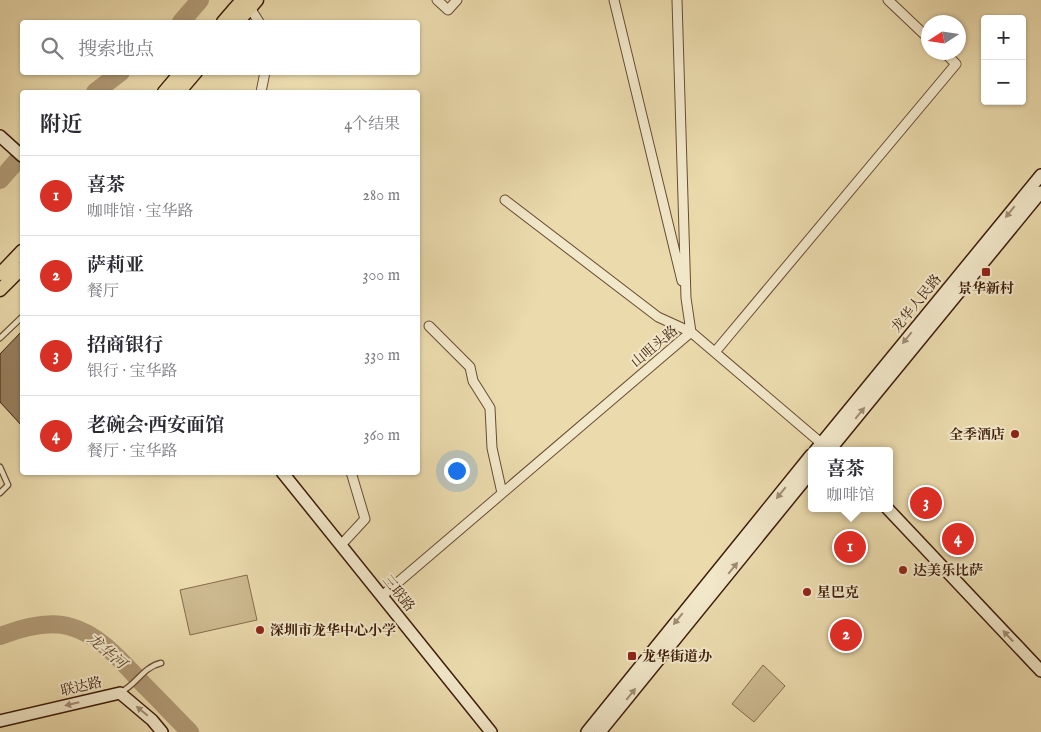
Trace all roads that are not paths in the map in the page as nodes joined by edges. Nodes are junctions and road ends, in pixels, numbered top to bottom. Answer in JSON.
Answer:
{"nodes":[{"id":1,"x":437,"y":0,"type":"edge"},
{"id":2,"x":456,"y":0,"type":"edge"},
{"id":3,"x":614,"y":0,"type":"edge"},
{"id":4,"x":678,"y":0,"type":"edge"},
{"id":5,"x":888,"y":0,"type":"edge"},
{"id":6,"x":249,"y":2,"type":"edge"},
{"id":7,"x":226,"y":20,"type":"edge"},
{"id":8,"x":239,"y":20,"type":"edge"},
{"id":9,"x":258,"y":20,"type":"edge"},
{"id":10,"x":921,"y":31,"type":"edge"},
{"id":11,"x":952,"y":60,"type":"edge"},
{"id":12,"x":178,"y":75,"type":"edge"},
{"id":13,"x":193,"y":75,"type":"edge"},
{"id":14,"x":264,"y":75,"type":"edge"},
{"id":15,"x":166,"y":90,"type":"edge"},
{"id":16,"x":181,"y":90,"type":"edge"},
{"id":17,"x":261,"y":90,"type":"edge"},
{"id":18,"x":2,"y":138,"type":"edge"},
{"id":19,"x":20,"y":154,"type":"edge"},
{"id":20,"x":1041,"y":174,"type":"edge"},
{"id":21,"x":1041,"y":192,"type":"edge"},
{"id":22,"x":505,"y":200,"type":"dead end"},
{"id":23,"x":20,"y":253,"type":"edge"},
{"id":24,"x":20,"y":270,"type":"edge"},
{"id":25,"x":0,"y":274,"type":"edge"},
{"id":26,"x":0,"y":290,"type":"edge"},
{"id":27,"x":686,"y":298,"type":"junction"},
{"id":28,"x":20,"y":319,"type":"edge"},
{"id":29,"x":429,"y":326,"type":"dead end"},
{"id":30,"x":691,"y":332,"type":"junction"},
{"id":31,"x":0,"y":338,"type":"edge"},
{"id":32,"x":716,"y":352,"type":"junction"},
{"id":33,"x":821,"y":447,"type":"edge"},
{"id":34,"x":823,"y":447,"type":"edge"},
{"id":35,"x":823,"y":447,"type":"edge"},
{"id":36,"x":808,"y":459,"type":"edge"},
{"id":37,"x":0,"y":467,"type":"edge"},
{"id":38,"x":284,"y":475,"type":"edge"},
{"id":39,"x":352,"y":475,"type":"edge"},
{"id":40,"x":808,"y":476,"type":"edge"},
{"id":41,"x":0,"y":493,"type":"edge"},
{"id":42,"x":502,"y":493,"type":"junction"},
{"id":43,"x":890,"y":512,"type":"edge"},
{"id":44,"x":341,"y":545,"type":"junction"},
{"id":45,"x":382,"y":596,"type":"junction"},
{"id":46,"x":160,"y":663,"type":"dead end"},
{"id":47,"x":1041,"y":671,"type":"edge"},
{"id":48,"x":125,"y":690,"type":"junction"},
{"id":49,"x":0,"y":721,"type":"edge"},
{"id":50,"x":162,"y":732,"type":"edge"},
{"id":51,"x":491,"y":732,"type":"edge"},
{"id":52,"x":587,"y":732,"type":"edge"},
{"id":53,"x":600,"y":732,"type":"edge"}],
"edges":[{"from":1,"to":2,"type":"street"},
{"from":3,"to":27,"type":"street"},
{"from":4,"to":27,"type":"street","name":"山咀头路"},
{"from":5,"to":10,"type":"street"},
{"from":6,"to":7,"type":"main road"},
{"from":6,"to":8,"type":"main road"},
{"from":6,"to":9,"type":"street"},
{"from":11,"to":32,"type":"street"},
{"from":12,"to":15,"type":"main road"},
{"from":13,"to":16,"type":"main road"},
{"from":14,"to":17,"type":"street"},
{"from":18,"to":19,"type":"main road"},
{"from":20,"to":34,"type":"main road","name":"龙华人民路","one_way":true},
{"from":35,"to":21,"type":"main road","name":"龙华人民路","one_way":true},
{"from":22,"to":30,"type":"street"},
{"from":23,"to":25,"type":"main road"},
{"from":24,"to":26,"type":"main road"},
{"from":27,"to":30,"type":"street","name":"山咀头路"},
{"from":28,"to":31,"type":"lane"},
{"from":29,"to":42,"type":"street"},
{"from":30,"to":32,"type":"street"},
{"from":30,"to":42,"type":"street","name":"山咀头路"},
{"from":32,"to":33,"type":"street"},
{"from":36,"to":52,"type":"main road","one_way":true},
{"from":37,"to":41,"type":"lane"},
{"from":38,"to":44,"type":"main road","name":"三联路"},
{"from":39,"to":44,"type":"street"},
{"from":53,"to":40,"type":"main road","one_way":true},
{"from":42,"to":45,"type":"street","name":"山咀头路"},
{"from":47,"to":43,"type":"main road","one_way":true},
{"from":44,"to":45,"type":"main road","name":"三联路"},
{"from":45,"to":51,"type":"main road","name":"三联路"},
{"from":46,"to":48,"type":"lane"},
{"from":48,"to":49,"type":"main road","name":"联达路","one_way":true},
{"from":50,"to":48,"type":"main road","one_way":true}]}
